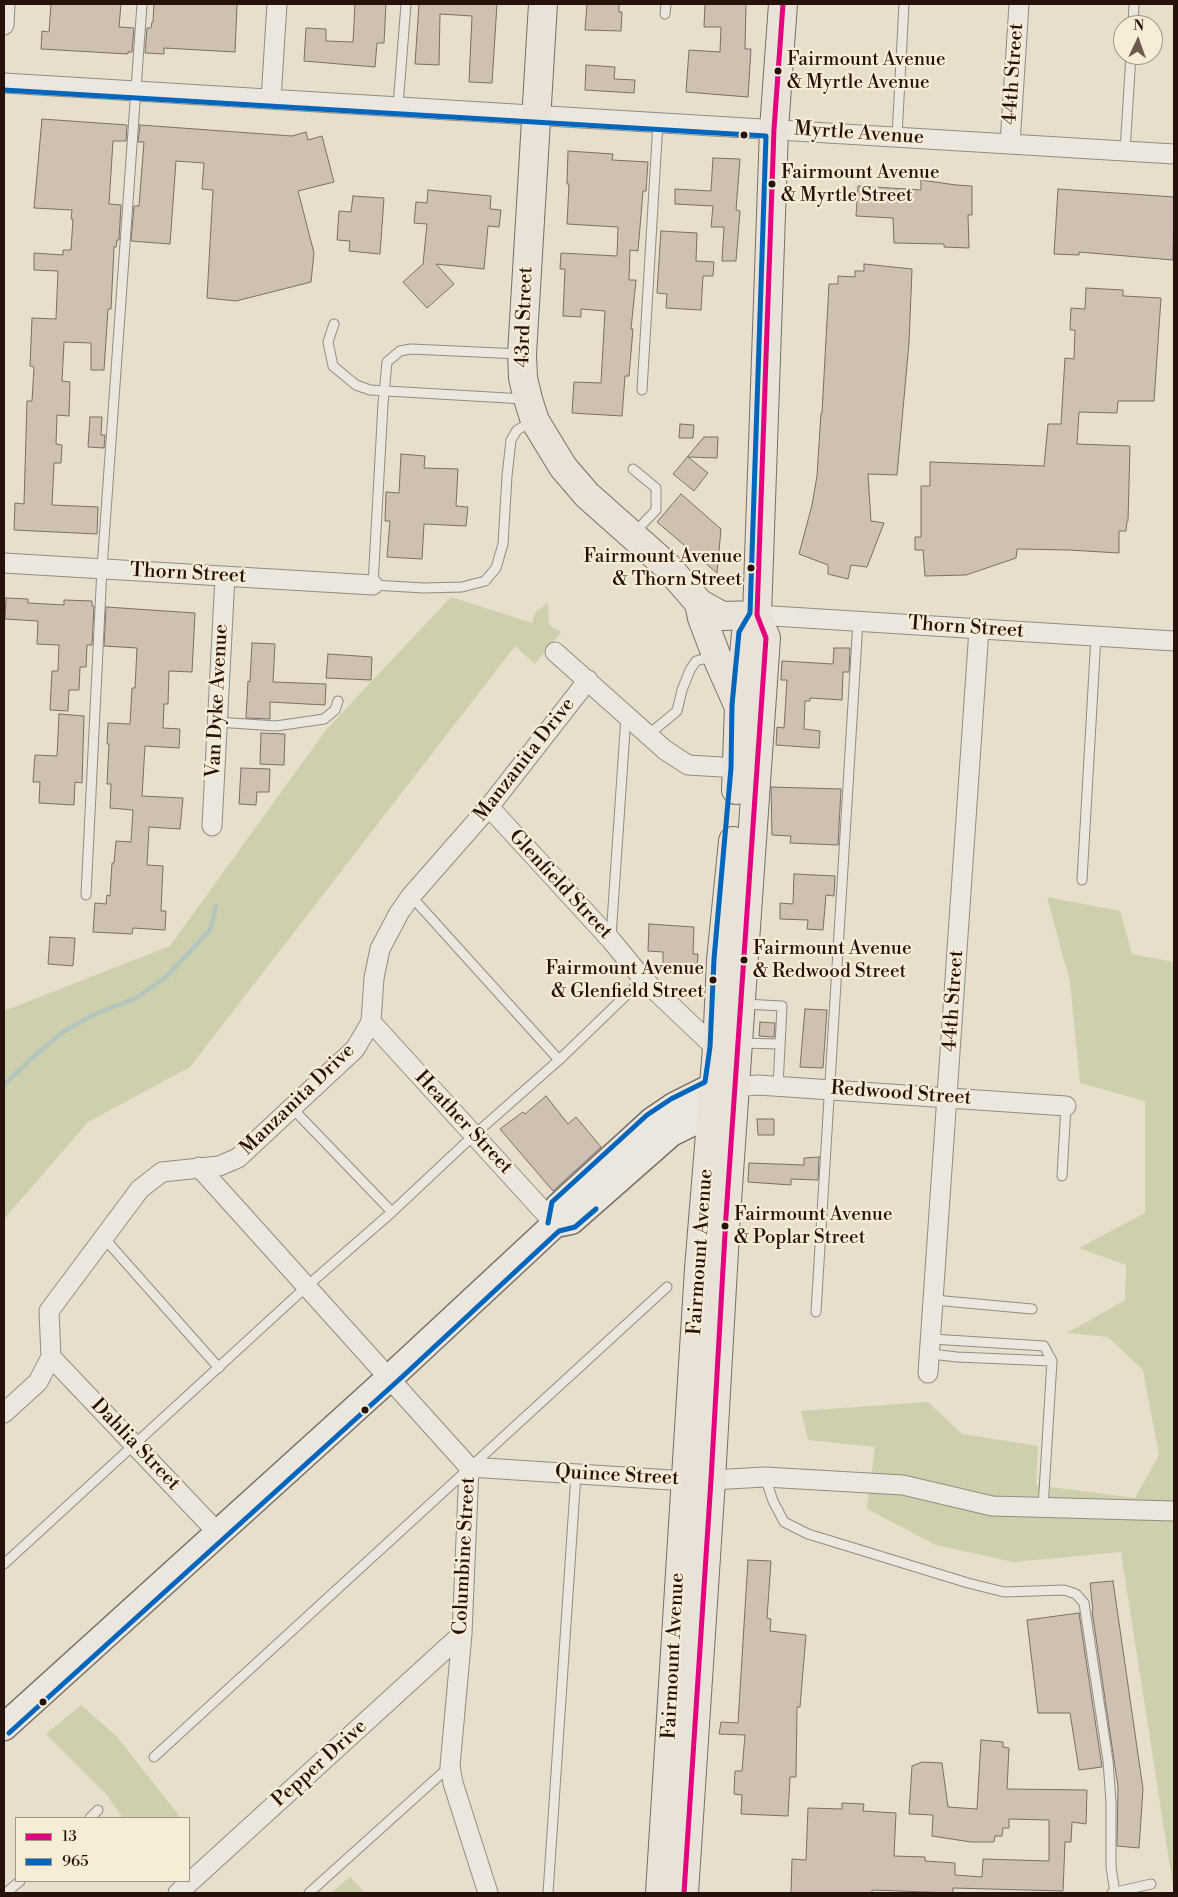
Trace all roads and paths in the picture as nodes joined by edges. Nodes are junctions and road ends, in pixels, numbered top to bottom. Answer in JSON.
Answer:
{"nodes":[{"id":1,"x":5,"y":4,"type":"edge"},
{"id":2,"x":142,"y":4,"type":"edge"},
{"id":3,"x":277,"y":4,"type":"edge"},
{"id":4,"x":406,"y":4,"type":"edge"},
{"id":5,"x":543,"y":4,"type":"edge"},
{"id":6,"x":666,"y":4,"type":"edge"},
{"id":7,"x":783,"y":4,"type":"edge"},
{"id":8,"x":904,"y":4,"type":"edge"},
{"id":9,"x":1019,"y":4,"type":"edge"},
{"id":10,"x":665,"y":14,"type":"dead end"},
{"id":11,"x":4,"y":25,"type":"edge"},
{"id":12,"x":1130,"y":65,"type":"edge"},
{"id":13,"x":4,"y":82,"type":"edge"},
{"id":14,"x":136,"y":90,"type":"junction"},
{"id":15,"x":271,"y":98,"type":"junction"},
{"id":16,"x":398,"y":106,"type":"junction"},
{"id":17,"x":536,"y":114,"type":"junction"},
{"id":18,"x":658,"y":122,"type":"junction"},
{"id":19,"x":774,"y":129,"type":"junction"},
{"id":20,"x":896,"y":136,"type":"junction"},
{"id":21,"x":1010,"y":144,"type":"junction"},
{"id":22,"x":1125,"y":151,"type":"junction"},
{"id":23,"x":1174,"y":154,"type":"edge"},
{"id":24,"x":334,"y":324,"type":"dead end"},
{"id":25,"x":522,"y":354,"type":"junction"},
{"id":26,"x":384,"y":390,"type":"junction"},
{"id":27,"x":642,"y":390,"type":"dead end"},
{"id":28,"x":531,"y":410,"type":"junction"},
{"id":29,"x":633,"y":469,"type":"dead end"},
{"id":30,"x":632,"y":535,"type":"junction"},
{"id":31,"x":4,"y":562,"type":"edge"},
{"id":32,"x":102,"y":568,"type":"junction"},
{"id":33,"x":225,"y":576,"type":"junction"},
{"id":34,"x":373,"y":585,"type":"junction"},
{"id":35,"x":699,"y":603,"type":"junction"},
{"id":36,"x":758,"y":615,"type":"junction"},
{"id":37,"x":858,"y":622,"type":"junction"},
{"id":38,"x":979,"y":629,"type":"junction"},
{"id":39,"x":1096,"y":636,"type":"junction"},
{"id":40,"x":1174,"y":641,"type":"edge"},
{"id":41,"x":555,"y":652,"type":"dead end"},
{"id":42,"x":718,"y":660,"type":"junction"},
{"id":43,"x":588,"y":680,"type":"junction"},
{"id":44,"x":338,"y":700,"type":"dead end"},
{"id":45,"x":739,"y":706,"type":"junction"},
{"id":46,"x":626,"y":715,"type":"junction"},
{"id":47,"x":217,"y":722,"type":"junction"},
{"id":48,"x":648,"y":734,"type":"junction"},
{"id":49,"x":738,"y":768,"type":"junction"},
{"id":50,"x":488,"y":808,"type":"junction"},
{"id":51,"x":212,"y":826,"type":"dead end"},
{"id":52,"x":1082,"y":880,"type":"dead end"},
{"id":53,"x":86,"y":895,"type":"dead end"},
{"id":54,"x":411,"y":896,"type":"junction"},
{"id":55,"x":611,"y":940,"type":"junction"},
{"id":56,"x":643,"y":979,"type":"junction"},
{"id":57,"x":741,"y":1004,"type":"junction"},
{"id":58,"x":371,"y":1022,"type":"junction"},
{"id":59,"x":780,"y":1044,"type":"junction"},
{"id":60,"x":559,"y":1060,"type":"junction"},
{"id":61,"x":728,"y":1067,"type":"junction"},
{"id":62,"x":778,"y":1086,"type":"junction"},
{"id":63,"x":829,"y":1089,"type":"junction"},
{"id":64,"x":948,"y":1098,"type":"junction"},
{"id":65,"x":1066,"y":1106,"type":"joint"},
{"id":66,"x":292,"y":1108,"type":"junction"},
{"id":67,"x":710,"y":1114,"type":"junction"},
{"id":68,"x":474,"y":1135,"type":"junction"},
{"id":69,"x":199,"y":1167,"type":"junction"},
{"id":70,"x":1062,"y":1176,"type":"dead end"},
{"id":71,"x":392,"y":1212,"type":"junction"},
{"id":72,"x":555,"y":1224,"type":"junction"},
{"id":73,"x":104,"y":1238,"type":"junction"},
{"id":74,"x":306,"y":1287,"type":"junction"},
{"id":75,"x":667,"y":1287,"type":"dead end"},
{"id":76,"x":934,"y":1300,"type":"junction"},
{"id":77,"x":1032,"y":1309,"type":"dead end"},
{"id":78,"x":816,"y":1312,"type":"dead end"},
{"id":79,"x":931,"y":1347,"type":"junction"},
{"id":80,"x":51,"y":1357,"type":"junction"},
{"id":81,"x":1052,"y":1361,"type":"junction"},
{"id":82,"x":219,"y":1368,"type":"junction"},
{"id":83,"x":928,"y":1373,"type":"dead end"},
{"id":84,"x":388,"y":1379,"type":"junction"},
{"id":85,"x":4,"y":1413,"type":"edge"},
{"id":86,"x":134,"y":1444,"type":"junction"},
{"id":87,"x":469,"y":1467,"type":"junction"},
{"id":88,"x":576,"y":1474,"type":"junction"},
{"id":89,"x":764,"y":1477,"type":"junction"},
{"id":90,"x":698,"y":1480,"type":"junction"},
{"id":91,"x":1043,"y":1508,"type":"junction"},
{"id":92,"x":1174,"y":1511,"type":"edge"},
{"id":93,"x":218,"y":1533,"type":"junction"},
{"id":94,"x":4,"y":1564,"type":"edge"},
{"id":95,"x":462,"y":1634,"type":"junction"},
{"id":96,"x":5,"y":1722,"type":"edge"},
{"id":97,"x":154,"y":1757,"type":"dead end"},
{"id":98,"x":450,"y":1766,"type":"junction"},
{"id":99,"x":98,"y":1810,"type":"dead end"},
{"id":100,"x":91,"y":1817,"type":"edge"},
{"id":101,"x":19,"y":1882,"type":"edge"},
{"id":102,"x":1151,"y":1884,"type":"dead end"},
{"id":103,"x":6,"y":1893,"type":"edge"},
{"id":104,"x":178,"y":1893,"type":"edge"},
{"id":105,"x":309,"y":1893,"type":"edge"},
{"id":106,"x":488,"y":1893,"type":"edge"},
{"id":107,"x":548,"y":1893,"type":"edge"},
{"id":108,"x":660,"y":1893,"type":"edge"},
{"id":109,"x":684,"y":1893,"type":"edge"},
{"id":110,"x":1113,"y":1893,"type":"edge"}],
"edges":[{"from":1,"to":11,"type":"street"},
{"from":2,"to":14,"type":"lane"},
{"from":3,"to":15,"type":"street"},
{"from":4,"to":16,"type":"lane"},
{"from":5,"to":17,"type":"main road","name":"43rd Street"},
{"from":6,"to":10,"type":"lane"},
{"from":7,"to":19,"type":"main road","name":"Fairmount Avenue"},
{"from":8,"to":20,"type":"lane"},
{"from":9,"to":21,"type":"street","name":"44th Street"},
{"from":12,"to":22,"type":"lane"},
{"from":13,"to":14,"type":"street","name":"Myrtle Avenue"},
{"from":14,"to":15,"type":"street","name":"Myrtle Avenue"},
{"from":14,"to":32,"type":"lane"},
{"from":15,"to":16,"type":"street","name":"Myrtle Avenue"},
{"from":16,"to":17,"type":"street","name":"Myrtle Avenue"},
{"from":17,"to":18,"type":"street","name":"Myrtle Avenue"},
{"from":17,"to":25,"type":"main road","name":"43rd Street"},
{"from":18,"to":19,"type":"street","name":"Myrtle Avenue"},
{"from":18,"to":27,"type":"lane"},
{"from":19,"to":20,"type":"street","name":"Myrtle Avenue"},
{"from":19,"to":36,"type":"main road","name":"Fairmount Avenue"},
{"from":20,"to":21,"type":"street","name":"Myrtle Avenue"},
{"from":21,"to":22,"type":"street","name":"Myrtle Avenue"},
{"from":22,"to":23,"type":"street","name":"Myrtle Avenue"},
{"from":24,"to":26,"type":"lane"},
{"from":25,"to":26,"type":"lane"},
{"from":25,"to":28,"type":"main road","name":"43rd Street"},
{"from":26,"to":28,"type":"lane"},
{"from":26,"to":34,"type":"lane"},
{"from":28,"to":30,"type":"main road","name":"43rd Street"},
{"from":28,"to":34,"type":"lane"},
{"from":29,"to":30,"type":"lane"},
{"from":30,"to":35,"type":"main road","name":"43rd Street"},
{"from":31,"to":32,"type":"street","name":"Thorn Street"},
{"from":32,"to":33,"type":"street","name":"Thorn Street"},
{"from":32,"to":53,"type":"lane"},
{"from":33,"to":34,"type":"street","name":"Thorn Street"},
{"from":33,"to":47,"type":"street","name":"Van Dyke Avenue"},
{"from":35,"to":36,"type":"main road"},
{"from":35,"to":42,"type":"main road","name":"43rd Street"},
{"from":36,"to":37,"type":"street","name":"Thorn Street"},
{"from":36,"to":45,"type":"main road","name":"Fairmount Avenue"},
{"from":36,"to":57,"type":"main road","name":"Fairmount Avenue"},
{"from":37,"to":38,"type":"street","name":"Thorn Street"},
{"from":37,"to":63,"type":"lane"},
{"from":38,"to":39,"type":"street","name":"Thorn Street"},
{"from":38,"to":64,"type":"street","name":"44th Street"},
{"from":39,"to":40,"type":"street","name":"Thorn Street"},
{"from":39,"to":52,"type":"lane"},
{"from":41,"to":43,"type":"street"},
{"from":42,"to":45,"type":"main road","name":"43rd Street"},
{"from":42,"to":48,"type":"lane"},
{"from":43,"to":46,"type":"street"},
{"from":43,"to":50,"type":"street","name":"Manzanita Drive"},
{"from":44,"to":47,"type":"lane"},
{"from":45,"to":49,"type":"main road","name":"Fairmount Avenue"},
{"from":46,"to":48,"type":"street"},
{"from":46,"to":55,"type":"lane"},
{"from":47,"to":51,"type":"street","name":"Van Dyke Avenue"},
{"from":48,"to":49,"type":"street"},
{"from":49,"to":61,"type":"main road","name":"Fairmount Avenue"},
{"from":50,"to":54,"type":"street","name":"Manzanita Drive"},
{"from":50,"to":55,"type":"street","name":"Glenfield Street"},
{"from":54,"to":58,"type":"street","name":"Manzanita Drive"},
{"from":54,"to":60,"type":"lane"},
{"from":55,"to":56,"type":"street","name":"Glenfield Street"},
{"from":56,"to":60,"type":"lane"},
{"from":56,"to":61,"type":"street","name":"Glenfield Street"},
{"from":57,"to":59,"type":"lane"},
{"from":57,"to":61,"type":"main road","name":"Fairmount Avenue"},
{"from":58,"to":66,"type":"street","name":"Manzanita Drive"},
{"from":58,"to":68,"type":"street","name":"Heather Street"},
{"from":59,"to":61,"type":"lane"},
{"from":59,"to":62,"type":"lane"},
{"from":60,"to":68,"type":"lane"},
{"from":61,"to":62,"type":"street","name":"Redwood Street"},
{"from":61,"to":67,"type":"main road","name":"Fairmount Avenue"},
{"from":61,"to":72,"type":"street"},
{"from":61,"to":90,"type":"main road","name":"Fairmount Avenue"},
{"from":62,"to":63,"type":"street","name":"Redwood Street"},
{"from":63,"to":64,"type":"street","name":"Redwood Street"},
{"from":63,"to":78,"type":"lane"},
{"from":64,"to":65,"type":"street","name":"Redwood Street"},
{"from":64,"to":76,"type":"street","name":"44th Street"},
{"from":65,"to":70,"type":"lane"},
{"from":66,"to":69,"type":"street","name":"Manzanita Drive"},
{"from":66,"to":71,"type":"lane"},
{"from":67,"to":72,"type":"street"},
{"from":67,"to":90,"type":"main road","name":"Fairmount Avenue"},
{"from":68,"to":71,"type":"lane"},
{"from":68,"to":72,"type":"street","name":"Heather Street"},
{"from":69,"to":73,"type":"street","name":"Manzanita Drive"},
{"from":69,"to":74,"type":"street","name":"Columbine Street"},
{"from":71,"to":74,"type":"lane"},
{"from":72,"to":84,"type":"street"},
{"from":73,"to":80,"type":"street","name":"Manzanita Drive"},
{"from":73,"to":82,"type":"lane"},
{"from":74,"to":82,"type":"lane"},
{"from":74,"to":84,"type":"street","name":"Columbine Street"},
{"from":75,"to":87,"type":"lane"},
{"from":76,"to":77,"type":"lane"},
{"from":76,"to":79,"type":"street","name":"44th Street"},
{"from":79,"to":81,"type":"lane"},
{"from":79,"to":81,"type":"lane"},
{"from":79,"to":83,"type":"street","name":"44th Street"},
{"from":80,"to":85,"type":"street","name":"Manzanita Drive"},
{"from":80,"to":86,"type":"street","name":"Dahlia Street"},
{"from":81,"to":91,"type":"lane"},
{"from":82,"to":86,"type":"lane"},
{"from":84,"to":87,"type":"street","name":"Columbine Street"},
{"from":84,"to":93,"type":"street"},
{"from":86,"to":93,"type":"street","name":"Dahlia Street"},
{"from":86,"to":94,"type":"lane"},
{"from":87,"to":88,"type":"street","name":"Quince Street"},
{"from":87,"to":95,"type":"street","name":"Columbine Street"},
{"from":87,"to":97,"type":"lane"},
{"from":88,"to":90,"type":"street","name":"Quince Street"},
{"from":88,"to":107,"type":"lane"},
{"from":89,"to":90,"type":"street","name":"Quince Street"},
{"from":89,"to":91,"type":"street","name":"Quince Street"},
{"from":89,"to":110,"type":"lane"},
{"from":90,"to":108,"type":"main road","name":"Fairmount Avenue"},
{"from":90,"to":109,"type":"main road","name":"Fairmount Avenue"},
{"from":91,"to":92,"type":"street","name":"Quince Street"},
{"from":93,"to":96,"type":"street"},
{"from":95,"to":98,"type":"street","name":"Columbine Street"},
{"from":95,"to":104,"type":"street","name":"Pepper Drive"},
{"from":98,"to":105,"type":"lane"},
{"from":98,"to":106,"type":"street","name":"Columbine Street"},
{"from":99,"to":100,"type":"lane"},
{"from":101,"to":103,"type":"lane"},
{"from":102,"to":110,"type":"lane"}]}
